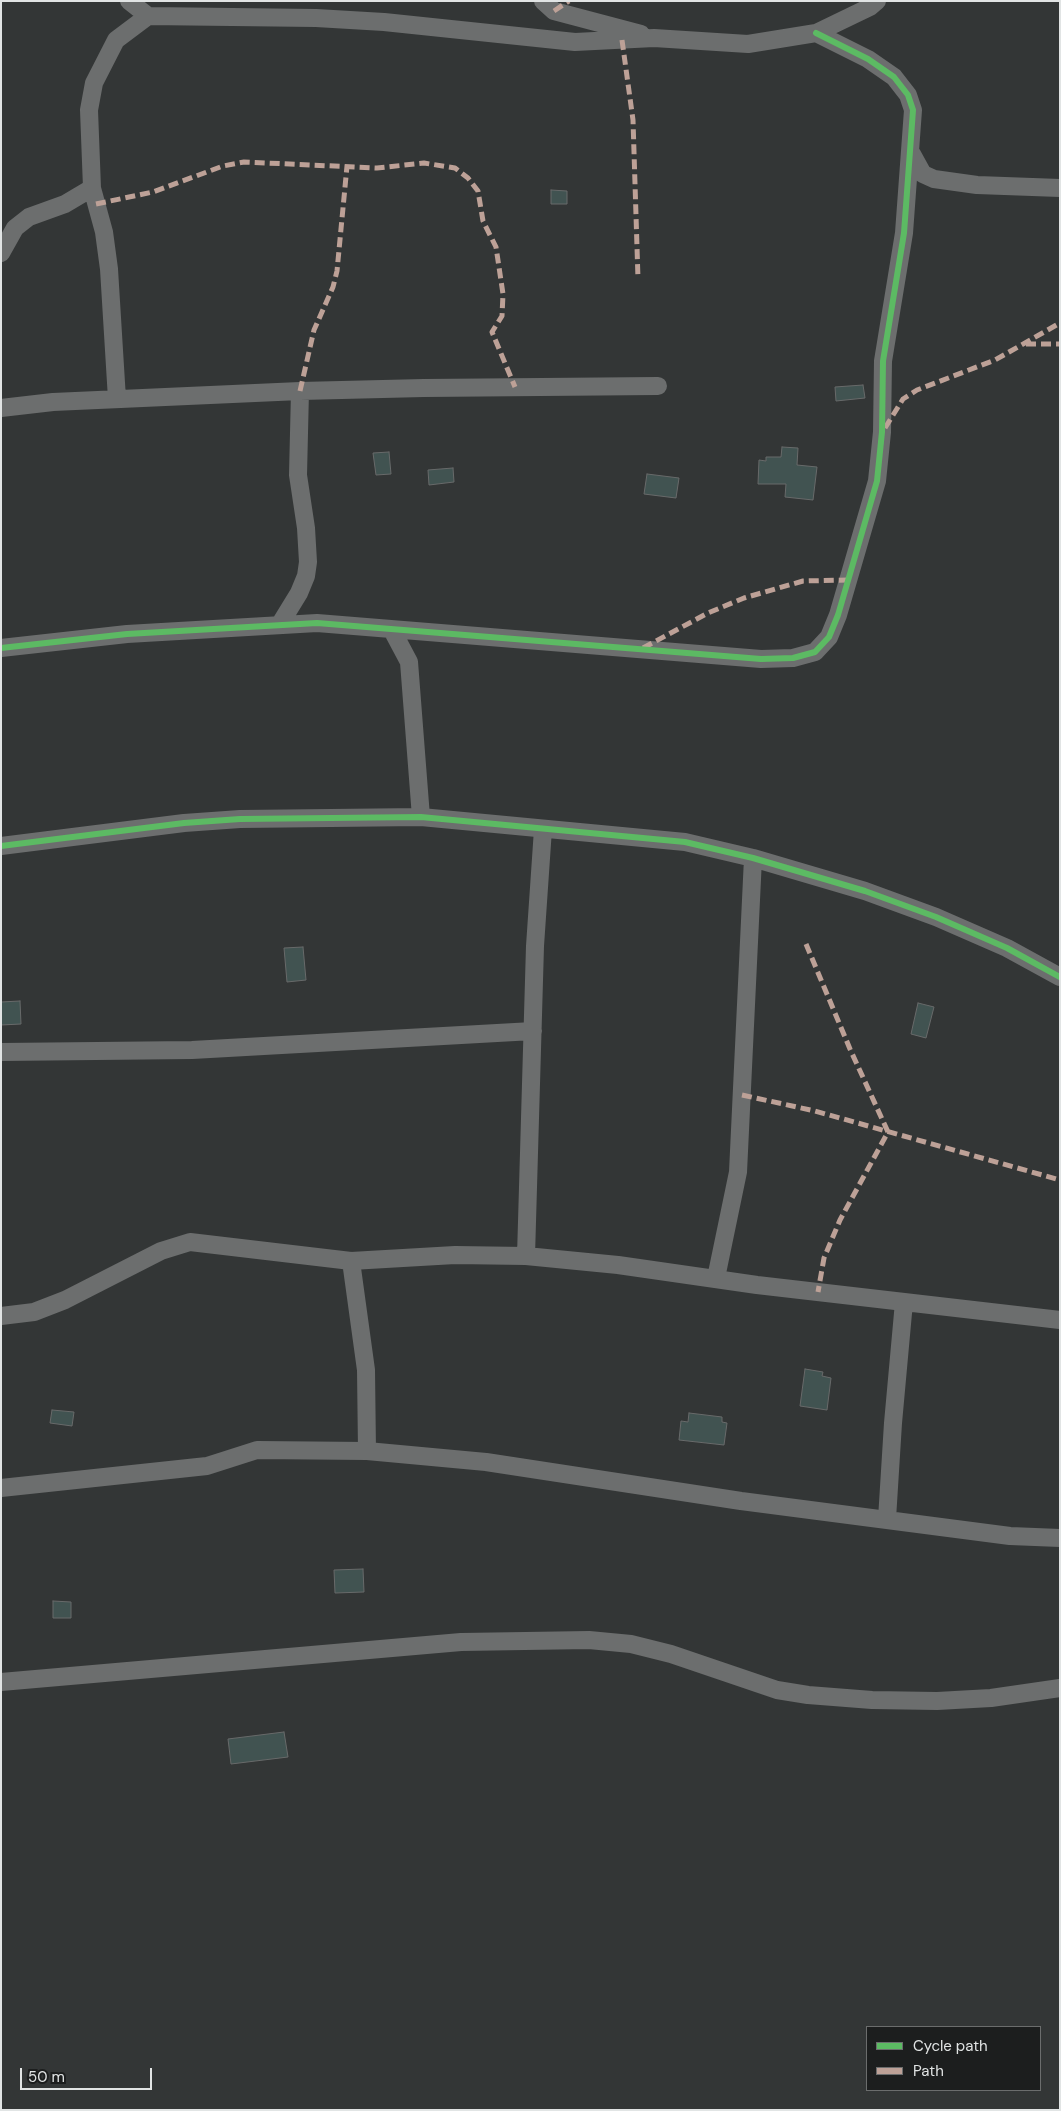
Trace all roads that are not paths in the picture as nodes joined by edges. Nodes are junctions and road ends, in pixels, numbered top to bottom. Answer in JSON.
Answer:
{"nodes":[{"id":1,"x":129,"y":1,"type":"edge"},
{"id":2,"x":543,"y":1,"type":"edge"},
{"id":3,"x":877,"y":1,"type":"edge"},
{"id":4,"x":148,"y":16,"type":"junction"},
{"id":5,"x":816,"y":32,"type":"junction"},
{"id":6,"x":654,"y":38,"type":"junction"},
{"id":7,"x":911,"y":151,"type":"junction"},
{"id":8,"x":92,"y":188,"type":"junction"},
{"id":9,"x":1060,"y":188,"type":"edge"},
{"id":10,"x":1,"y":253,"type":"edge"},
{"id":11,"x":658,"y":386,"type":"dead end"},
{"id":12,"x":300,"y":391,"type":"junction"},
{"id":13,"x":117,"y":399,"type":"junction"},
{"id":14,"x":1,"y":408,"type":"edge"},
{"id":15,"x":280,"y":624,"type":"junction"},
{"id":16,"x":392,"y":630,"type":"junction"},
{"id":17,"x":1,"y":648,"type":"edge"},
{"id":18,"x":421,"y":817,"type":"junction"},
{"id":19,"x":543,"y":829,"type":"junction"},
{"id":20,"x":1,"y":846,"type":"edge"},
{"id":21,"x":753,"y":858,"type":"junction"},
{"id":22,"x":1060,"y":977,"type":"edge"},
{"id":23,"x":534,"y":1031,"type":"junction"},
{"id":24,"x":1,"y":1052,"type":"edge"},
{"id":25,"x":526,"y":1256,"type":"junction"},
{"id":26,"x":351,"y":1261,"type":"junction"},
{"id":27,"x":716,"y":1278,"type":"junction"},
{"id":28,"x":904,"y":1302,"type":"junction"},
{"id":29,"x":1,"y":1316,"type":"edge"},
{"id":30,"x":1060,"y":1320,"type":"edge"},
{"id":31,"x":367,"y":1451,"type":"junction"},
{"id":32,"x":1,"y":1488,"type":"edge"},
{"id":33,"x":887,"y":1519,"type":"junction"},
{"id":34,"x":1060,"y":1538,"type":"edge"},
{"id":35,"x":1,"y":1682,"type":"edge"},
{"id":36,"x":1060,"y":1688,"type":"edge"}],
"edges":[{"from":1,"to":4,"type":"street"},
{"from":2,"to":6,"type":"street"},
{"from":3,"to":5,"type":"street"},
{"from":4,"to":6,"type":"street"},
{"from":4,"to":8,"type":"street"},
{"from":5,"to":6,"type":"street"},
{"from":5,"to":7,"type":"street"},
{"from":7,"to":9,"type":"street"},
{"from":7,"to":16,"type":"street"},
{"from":8,"to":10,"type":"street"},
{"from":8,"to":13,"type":"street"},
{"from":11,"to":12,"type":"street"},
{"from":12,"to":13,"type":"street"},
{"from":12,"to":15,"type":"street"},
{"from":13,"to":14,"type":"street"},
{"from":15,"to":16,"type":"street"},
{"from":15,"to":17,"type":"street"},
{"from":16,"to":18,"type":"street"},
{"from":18,"to":19,"type":"street"},
{"from":18,"to":20,"type":"street"},
{"from":19,"to":21,"type":"street"},
{"from":19,"to":23,"type":"street"},
{"from":21,"to":22,"type":"street"},
{"from":21,"to":27,"type":"street"},
{"from":23,"to":24,"type":"street"},
{"from":23,"to":25,"type":"street"},
{"from":25,"to":26,"type":"street"},
{"from":25,"to":27,"type":"street"},
{"from":26,"to":29,"type":"street"},
{"from":26,"to":31,"type":"street"},
{"from":27,"to":28,"type":"street"},
{"from":28,"to":30,"type":"street"},
{"from":28,"to":33,"type":"street"},
{"from":31,"to":32,"type":"street"},
{"from":31,"to":33,"type":"street"},
{"from":33,"to":34,"type":"street"},
{"from":35,"to":36,"type":"street"}]}
